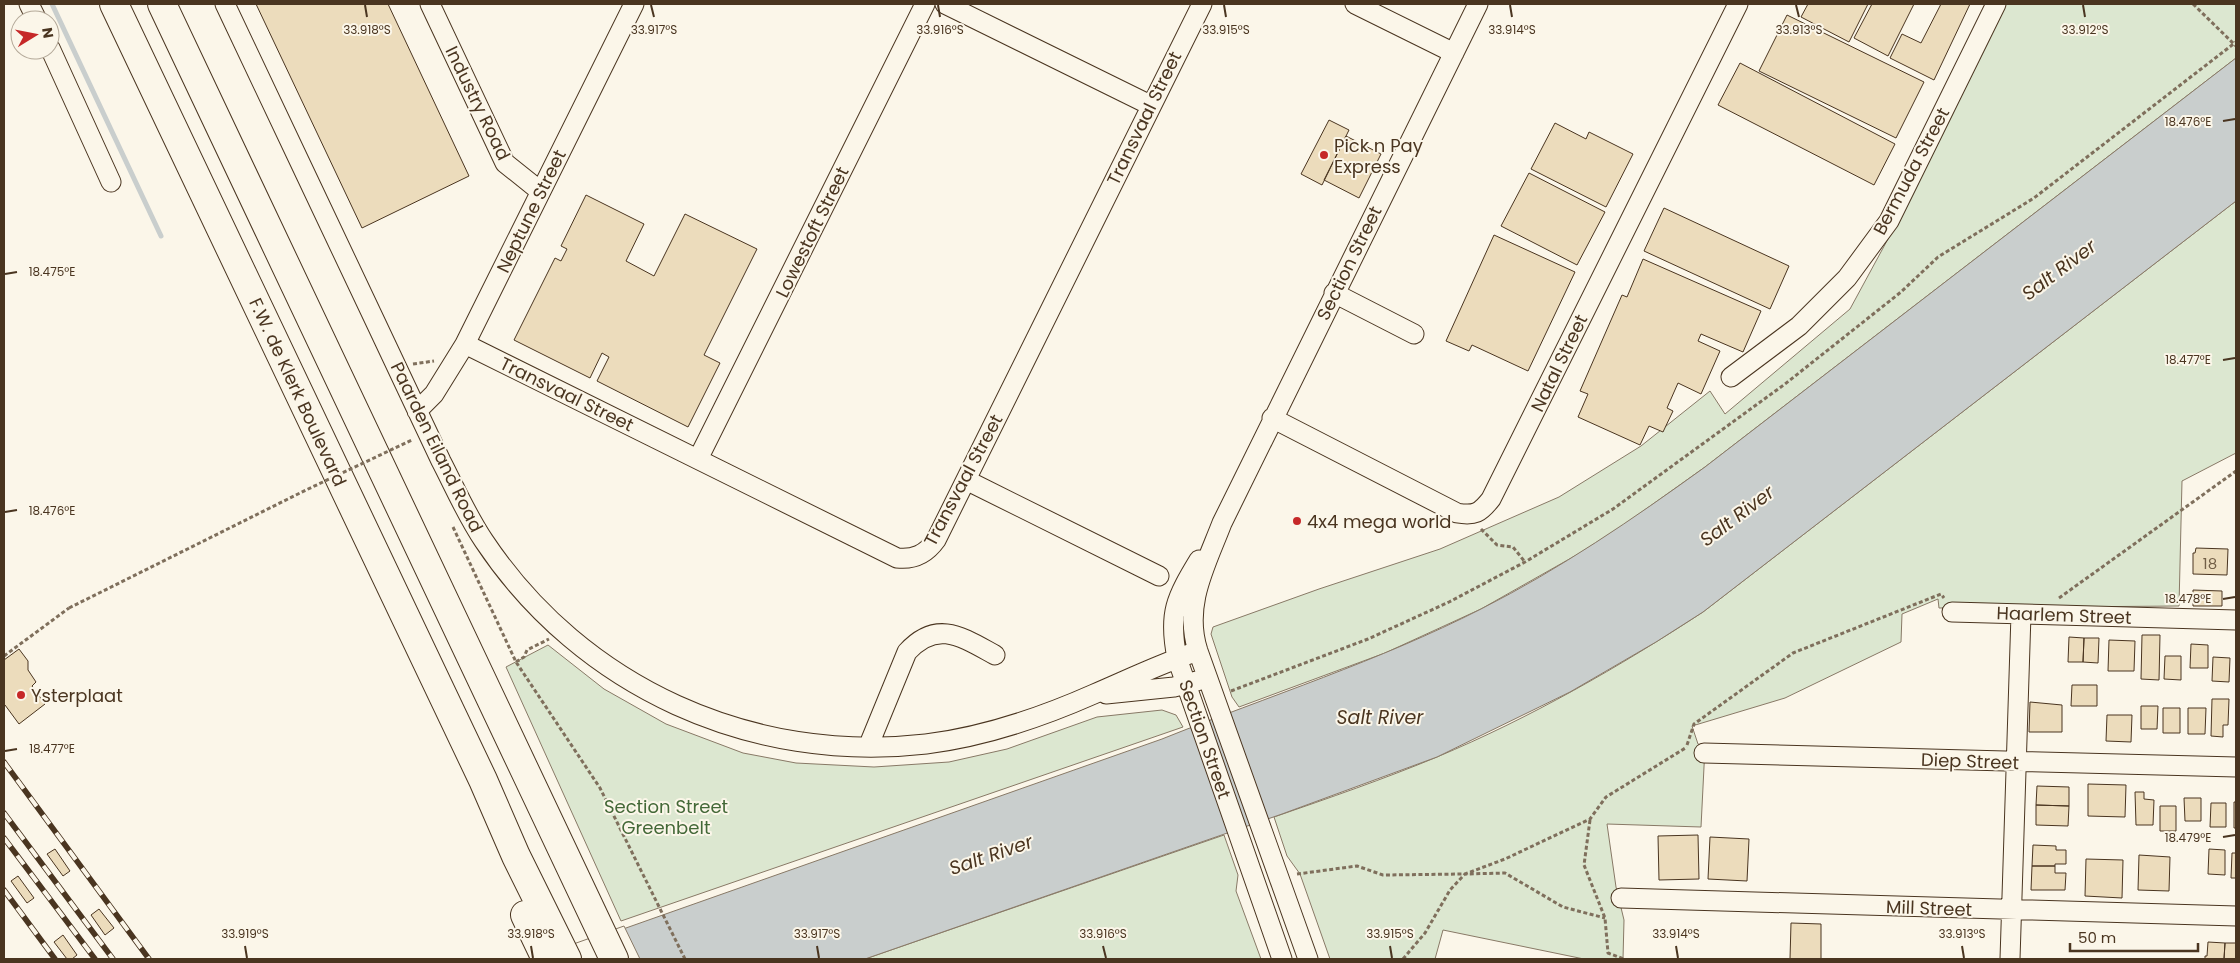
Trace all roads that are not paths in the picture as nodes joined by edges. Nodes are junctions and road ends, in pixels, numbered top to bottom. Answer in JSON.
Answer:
{"nodes":[{"id":1,"x":114,"y":4,"type":"edge"},
{"id":2,"x":162,"y":4,"type":"edge"},
{"id":3,"x":225,"y":4,"type":"edge"},
{"id":4,"x":430,"y":4,"type":"edge"},
{"id":5,"x":634,"y":4,"type":"edge"},
{"id":6,"x":925,"y":4,"type":"edge"},
{"id":7,"x":945,"y":4,"type":"edge"},
{"id":8,"x":1202,"y":4,"type":"edge"},
{"id":9,"x":1355,"y":4,"type":"edge"},
{"id":10,"x":1478,"y":4,"type":"edge"},
{"id":11,"x":1738,"y":4,"type":"edge"},
{"id":12,"x":1996,"y":4,"type":"edge"},
{"id":13,"x":1454,"y":53,"type":"junction"},
{"id":14,"x":55,"y":60,"type":"edge"},
{"id":15,"x":1150,"y":104,"type":"junction"},
{"id":16,"x":111,"y":182,"type":"dead end"},
{"id":17,"x":540,"y":191,"type":"junction"},
{"id":18,"x":1334,"y":293,"type":"junction"},
{"id":19,"x":1414,"y":334,"type":"dead end"},
{"id":20,"x":465,"y":344,"type":"junction"},
{"id":21,"x":1731,"y":377,"type":"dead end"},
{"id":22,"x":417,"y":411,"type":"junction"},
{"id":23,"x":1272,"y":418,"type":"junction"},
{"id":24,"x":698,"y":459,"type":"junction"},
{"id":25,"x":966,"y":480,"type":"junction"},
{"id":26,"x":1222,"y":523,"type":"junction"},
{"id":27,"x":1159,"y":576,"type":"dead end"},
{"id":28,"x":1952,"y":612,"type":"road end"},
{"id":29,"x":2021,"y":614,"type":"junction"},
{"id":30,"x":2236,"y":620,"type":"edge"},
{"id":31,"x":1198,"y":651,"type":"junction"},
{"id":32,"x":995,"y":655,"type":"dead end"},
{"id":33,"x":1177,"y":658,"type":"junction"},
{"id":34,"x":1207,"y":677,"type":"junction"},
{"id":35,"x":1186,"y":685,"type":"junction"},
{"id":36,"x":1092,"y":695,"type":"junction"},
{"id":37,"x":868,"y":747,"type":"junction"},
{"id":38,"x":1696,"y":750,"type":"road end"},
{"id":39,"x":2017,"y":762,"type":"junction"},
{"id":40,"x":2236,"y":768,"type":"edge"},
{"id":41,"x":1621,"y":898,"type":"dead end"},
{"id":42,"x":2012,"y":910,"type":"junction"},
{"id":43,"x":2236,"y":916,"type":"edge"},
{"id":44,"x":564,"y":942,"type":"edge"},
{"id":45,"x":596,"y":959,"type":"edge"},
{"id":46,"x":614,"y":959,"type":"edge"},
{"id":47,"x":1282,"y":959,"type":"edge"},
{"id":48,"x":1308,"y":959,"type":"edge"},
{"id":49,"x":2010,"y":959,"type":"edge"}],
"edges":[{"from":1,"to":44,"type":"highway","name":"F.W. de Klerk Boulevard"},
{"from":2,"to":44,"type":"highway"},
{"from":3,"to":22,"type":"street","name":"Paarden Eiland Road"},
{"from":4,"to":17,"type":"street","name":"Industry Road"},
{"from":5,"to":17,"type":"street","name":"Neptune Street"},
{"from":6,"to":24,"type":"street","name":"Lowestoft Street"},
{"from":7,"to":15,"type":"street"},
{"from":8,"to":15,"type":"street","name":"Transvaal Street"},
{"from":9,"to":13,"type":"street"},
{"from":10,"to":13,"type":"street","name":"Section Street"},
{"from":11,"to":23,"type":"street","name":"Natal Street"},
{"from":12,"to":21,"type":"street","name":"Bermuda Street"},
{"from":13,"to":18,"type":"street","name":"Section Street"},
{"from":14,"to":16,"type":"street"},
{"from":15,"to":25,"type":"street","name":"Transvaal Street"},
{"from":17,"to":20,"type":"street","name":"Neptune Street"},
{"from":18,"to":19,"type":"street"},
{"from":18,"to":23,"type":"street","name":"Section Street"},
{"from":20,"to":22,"type":"street","name":"Neptune Street"},
{"from":20,"to":24,"type":"street","name":"Transvaal Street"},
{"from":22,"to":37,"type":"street","name":"Paarden Eiland Road"},
{"from":23,"to":26,"type":"street","name":"Section Street"},
{"from":24,"to":25,"type":"street","name":"Transvaal Street"},
{"from":25,"to":27,"type":"street"},
{"from":26,"to":31,"type":"street","name":"Section Street"},
{"from":26,"to":33,"type":"street","name":"Section Street"},
{"from":28,"to":29,"type":"street","name":"Haarlem Street"},
{"from":29,"to":30,"type":"street","name":"Haarlem Street"},
{"from":29,"to":39,"type":"street"},
{"from":31,"to":33,"type":"street","name":"Paarden Eiland Road"},
{"from":31,"to":34,"type":"street","name":"Section Street"},
{"from":32,"to":37,"type":"street"},
{"from":33,"to":35,"type":"street","name":"Section Street"},
{"from":33,"to":36,"type":"street","name":"Paarden Eiland Road"},
{"from":34,"to":35,"type":"street","name":"Paarden Eiland Road"},
{"from":34,"to":48,"type":"street","name":"Section Street"},
{"from":35,"to":36,"type":"street","name":"Paarden Eiland Road"},
{"from":35,"to":47,"type":"street","name":"Section Street"},
{"from":36,"to":37,"type":"street","name":"Paarden Eiland Road"},
{"from":38,"to":39,"type":"street","name":"Diep Street"},
{"from":39,"to":40,"type":"street","name":"Diep Street"},
{"from":39,"to":42,"type":"street"},
{"from":41,"to":42,"type":"street","name":"Mill Street"},
{"from":42,"to":43,"type":"street","name":"Mill Street"},
{"from":42,"to":49,"type":"street"},
{"from":44,"to":45,"type":"highway"},
{"from":44,"to":46,"type":"highway"}]}
